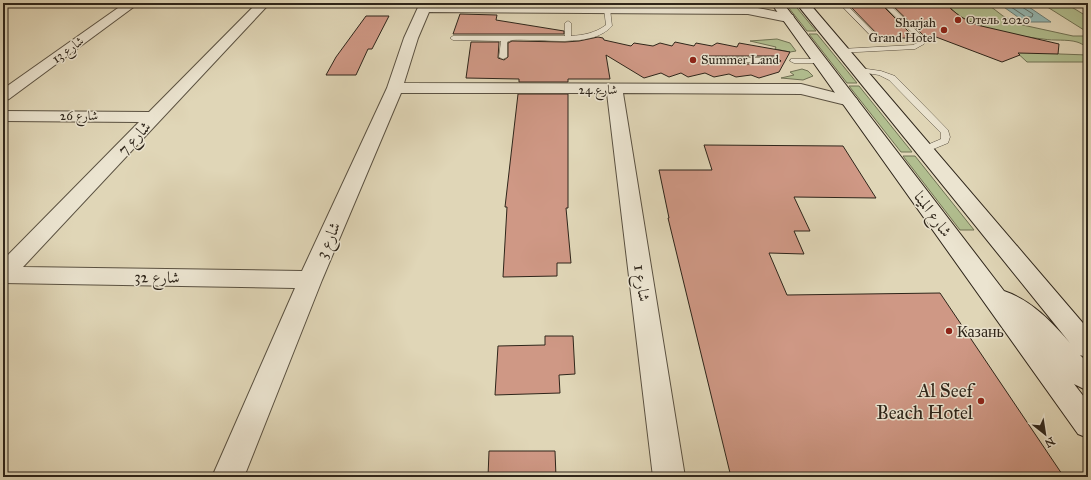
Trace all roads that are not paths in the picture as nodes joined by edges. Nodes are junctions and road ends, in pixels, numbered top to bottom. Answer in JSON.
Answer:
{"nodes":[{"id":1,"x":133,"y":3,"type":"edge"},
{"id":2,"x":264,"y":3,"type":"edge"},
{"id":3,"x":802,"y":3,"type":"edge"},
{"id":4,"x":842,"y":3,"type":"edge"},
{"id":5,"x":884,"y":3,"type":"edge"},
{"id":6,"x":425,"y":6,"type":"edge"},
{"id":7,"x":780,"y":8,"type":"edge"},
{"id":8,"x":607,"y":9,"type":"junction"},
{"id":9,"x":748,"y":10,"type":"junction"},
{"id":10,"x":568,"y":23,"type":"dead end"},
{"id":11,"x":568,"y":37,"type":"junction"},
{"id":12,"x":453,"y":38,"type":"dead end"},
{"id":13,"x":876,"y":38,"type":"dead end"},
{"id":14,"x":507,"y":39,"type":"junction"},
{"id":15,"x":841,"y":51,"type":"junction"},
{"id":16,"x":503,"y":57,"type":"dead end"},
{"id":17,"x":707,"y":60,"type":"dead end"},
{"id":18,"x":776,"y":60,"type":"dead end"},
{"id":19,"x":794,"y":61,"type":"dead end"},
{"id":20,"x":820,"y":61,"type":"junction"},
{"id":21,"x":856,"y":69,"type":"junction"},
{"id":22,"x":834,"y":80,"type":"junction"},
{"id":23,"x":395,"y":88,"type":"junction"},
{"id":24,"x":801,"y":89,"type":"junction"},
{"id":25,"x":615,"y":90,"type":"junction"},
{"id":26,"x":3,"y":96,"type":"edge"},
{"id":27,"x":850,"y":101,"type":"junction"},
{"id":28,"x":3,"y":116,"type":"edge"},
{"id":29,"x":154,"y":117,"type":"junction"},
{"id":30,"x":923,"y":150,"type":"junction"},
{"id":31,"x":5,"y":271,"type":"edge"},
{"id":32,"x":310,"y":280,"type":"junction"},
{"id":33,"x":992,"y":295,"type":"junction"},
{"id":34,"x":1088,"y":347,"type":"edge"},
{"id":35,"x":1088,"y":379,"type":"edge"},
{"id":36,"x":1088,"y":425,"type":"edge"},
{"id":37,"x":228,"y":477,"type":"edge"},
{"id":38,"x":669,"y":477,"type":"edge"}],
"edges":[{"from":1,"to":26,"type":"street","name":"شارع 13"},
{"from":2,"to":29,"type":"street","name":"شارع 7"},
{"from":3,"to":15,"type":"street","name":"شارع المينا"},
{"from":4,"to":13,"type":"lane"},
{"from":5,"to":15,"type":"lane"},
{"from":6,"to":8,"type":"street"},
{"from":6,"to":23,"type":"street","name":"شارع 3"},
{"from":7,"to":9,"type":"street"},
{"from":7,"to":9,"type":"street"},
{"from":7,"to":20,"type":"street","name":"شارع المينا"},
{"from":8,"to":9,"type":"street"},
{"from":8,"to":11,"type":"lane"},
{"from":10,"to":11,"type":"lane"},
{"from":11,"to":14,"type":"lane"},
{"from":12,"to":14,"type":"lane"},
{"from":14,"to":16,"type":"lane"},
{"from":15,"to":21,"type":"street","name":"شارع المينا"},
{"from":17,"to":18,"type":"lane"},
{"from":19,"to":20,"type":"lane"},
{"from":20,"to":22,"type":"street","name":"شارع المينا"},
{"from":21,"to":30,"type":"street","name":"شارع المينا"},
{"from":21,"to":30,"type":"lane"},
{"from":22,"to":24,"type":"street","name":"شارع 24"},
{"from":22,"to":27,"type":"street","name":"شارع المينا"},
{"from":23,"to":25,"type":"street","name":"شارع 24"},
{"from":23,"to":32,"type":"street","name":"شارع 3"},
{"from":24,"to":25,"type":"street","name":"شارع 24"},
{"from":24,"to":27,"type":"street","name":"شارع 24"},
{"from":25,"to":38,"type":"street","name":"شارع 1"},
{"from":27,"to":33,"type":"street","name":"شارع المينا"},
{"from":28,"to":29,"type":"street","name":"شارع 26"},
{"from":29,"to":31,"type":"street","name":"شارع 7"},
{"from":30,"to":34,"type":"street","name":"شارع المينا"},
{"from":31,"to":32,"type":"street","name":"شارع 32"},
{"from":32,"to":37,"type":"street","name":"شارع 3"},
{"from":33,"to":35,"type":"street"},
{"from":33,"to":36,"type":"street","name":"شارع المينا"}]}
